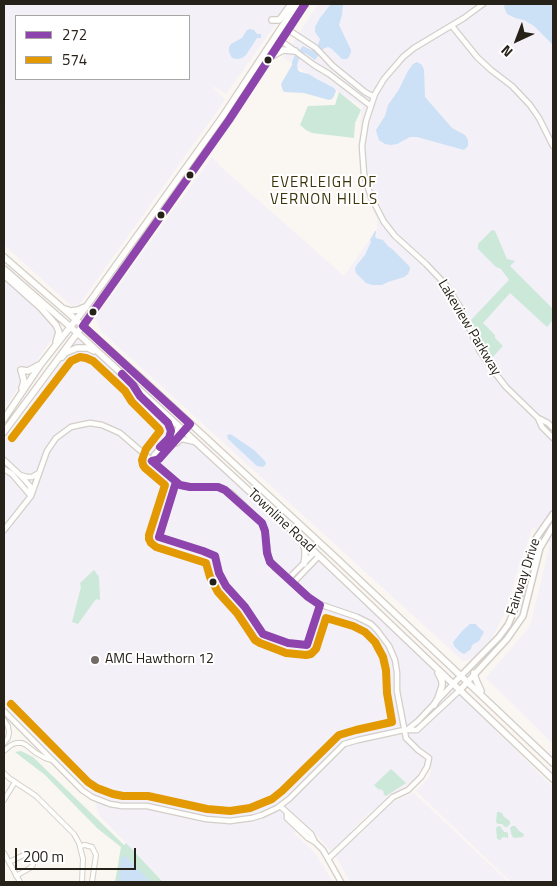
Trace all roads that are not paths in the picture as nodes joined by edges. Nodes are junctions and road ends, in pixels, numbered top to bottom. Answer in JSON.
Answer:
{"nodes":[{"id":1,"x":291,"y":4,"type":"edge"},
{"id":2,"x":297,"y":4,"type":"edge"},
{"id":3,"x":305,"y":4,"type":"edge"},
{"id":4,"x":483,"y":4,"type":"edge"},
{"id":5,"x":272,"y":20,"type":"dead end"},
{"id":6,"x":282,"y":26,"type":"junction"},
{"id":7,"x":452,"y":26,"type":"junction"},
{"id":8,"x":288,"y":30,"type":"junction"},
{"id":9,"x":275,"y":36,"type":"junction"},
{"id":10,"x":281,"y":41,"type":"junction"},
{"id":11,"x":295,"y":51,"type":"junction"},
{"id":12,"x":270,"y":57,"type":"junction"},
{"id":13,"x":374,"y":97,"type":"junction"},
{"id":14,"x":371,"y":106,"type":"junction"},
{"id":15,"x":553,"y":146,"type":"edge"},
{"id":16,"x":4,"y":258,"type":"edge"},
{"id":17,"x":4,"y":269,"type":"edge"},
{"id":18,"x":4,"y":275,"type":"edge"},
{"id":19,"x":86,"y":307,"type":"junction"},
{"id":20,"x":63,"y":309,"type":"junction"},
{"id":21,"x":76,"y":320,"type":"junction"},
{"id":22,"x":83,"y":326,"type":"junction"},
{"id":23,"x":70,"y":327,"type":"junction"},
{"id":24,"x":77,"y":333,"type":"junction"},
{"id":25,"x":55,"y":346,"type":"junction"},
{"id":26,"x":98,"y":352,"type":"junction"},
{"id":27,"x":41,"y":364,"type":"junction"},
{"id":28,"x":133,"y":385,"type":"junction"},
{"id":29,"x":36,"y":390,"type":"junction"},
{"id":30,"x":21,"y":393,"type":"junction"},
{"id":31,"x":12,"y":407,"type":"junction"},
{"id":32,"x":4,"y":411,"type":"edge"},
{"id":33,"x":538,"y":418,"type":"junction"},
{"id":34,"x":4,"y":419,"type":"edge"},
{"id":35,"x":553,"y":428,"type":"edge"},
{"id":36,"x":181,"y":430,"type":"junction"},
{"id":37,"x":4,"y":432,"type":"edge"},
{"id":38,"x":169,"y":438,"type":"junction"},
{"id":39,"x":553,"y":438,"type":"edge"},
{"id":40,"x":195,"y":442,"type":"junction"},
{"id":41,"x":162,"y":455,"type":"junction"},
{"id":42,"x":4,"y":460,"type":"edge"},
{"id":43,"x":152,"y":461,"type":"junction"},
{"id":44,"x":4,"y":469,"type":"edge"},
{"id":45,"x":40,"y":473,"type":"junction"},
{"id":46,"x":20,"y":475,"type":"junction"},
{"id":47,"x":31,"y":496,"type":"junction"},
{"id":48,"x":553,"y":514,"type":"edge"},
{"id":49,"x":553,"y":526,"type":"edge"},
{"id":50,"x":4,"y":530,"type":"edge"},
{"id":51,"x":300,"y":538,"type":"junction"},
{"id":52,"x":317,"y":554,"type":"junction"},
{"id":53,"x":304,"y":564,"type":"junction"},
{"id":54,"x":290,"y":580,"type":"junction"},
{"id":55,"x":435,"y":667,"type":"junction"},
{"id":56,"x":474,"y":673,"type":"junction"},
{"id":57,"x":462,"y":676,"type":"junction"},
{"id":58,"x":468,"y":682,"type":"junction"},
{"id":59,"x":453,"y":684,"type":"junction"},
{"id":60,"x":460,"y":690,"type":"junction"},
{"id":61,"x":488,"y":701,"type":"junction"},
{"id":62,"x":434,"y":705,"type":"junction"},
{"id":63,"x":4,"y":711,"type":"edge"},
{"id":64,"x":4,"y":720,"type":"edge"},
{"id":65,"x":406,"y":730,"type":"junction"},
{"id":66,"x":4,"y":743,"type":"edge"},
{"id":67,"x":4,"y":751,"type":"edge"},
{"id":68,"x":52,"y":760,"type":"junction"},
{"id":69,"x":553,"y":763,"type":"edge"},
{"id":70,"x":4,"y":773,"type":"edge"},
{"id":71,"x":553,"y":779,"type":"edge"},
{"id":72,"x":15,"y":782,"type":"junction"},
{"id":73,"x":4,"y":800,"type":"edge"},
{"id":74,"x":280,"y":806,"type":"junction"},
{"id":75,"x":80,"y":846,"type":"junction"},
{"id":76,"x":4,"y":853,"type":"edge"},
{"id":77,"x":328,"y":859,"type":"junction"},
{"id":78,"x":9,"y":862,"type":"junction"},
{"id":79,"x":16,"y":876,"type":"junction"},
{"id":80,"x":20,"y":882,"type":"edge"},
{"id":81,"x":82,"y":882,"type":"edge"},
{"id":82,"x":92,"y":882,"type":"edge"},
{"id":83,"x":341,"y":882,"type":"edge"}],
"edges":[{"from":1,"to":5,"type":"main road"},
{"from":2,"to":6,"type":"main road"},
{"from":3,"to":8,"type":"main road"},
{"from":4,"to":7,"type":"street","name":"Lakeview Parkway"},
{"from":6,"to":8,"type":"street"},
{"from":6,"to":9,"type":"main road"},
{"from":7,"to":13,"type":"street","name":"Lakeview Parkway"},
{"from":7,"to":15,"type":"street"},
{"from":8,"to":10,"type":"main road"},
{"from":8,"to":13,"type":"street"},
{"from":9,"to":10,"type":"street"},
{"from":9,"to":19,"type":"main road"},
{"from":10,"to":11,"type":"street"},
{"from":10,"to":12,"type":"main road"},
{"from":11,"to":12,"type":"main road"},
{"from":11,"to":14,"type":"street"},
{"from":12,"to":22,"type":"main road"},
{"from":13,"to":14,"type":"street","name":"Lakeview Parkway"},
{"from":14,"to":33,"type":"street","name":"Lakeview Parkway"},
{"from":16,"to":20,"type":"main road","name":"Townline Road"},
{"from":17,"to":23,"type":"main road","name":"Townline Road"},
{"from":18,"to":25,"type":"main road"},
{"from":19,"to":20,"type":"main road"},
{"from":19,"to":21,"type":"main road"},
{"from":20,"to":21,"type":"main road","name":"Townline Road"},
{"from":21,"to":22,"type":"main road","name":"Townline Road"},
{"from":21,"to":23,"type":"main road"},
{"from":22,"to":24,"type":"main road"},
{"from":22,"to":57,"type":"main road","name":"Townline Road"},
{"from":23,"to":24,"type":"main road","name":"Townline Road"},
{"from":23,"to":25,"type":"main road"},
{"from":24,"to":26,"type":"main road","name":"Townline Road"},
{"from":24,"to":29,"type":"main road"},
{"from":25,"to":27,"type":"main road"},
{"from":26,"to":28,"type":"main road","name":"Townline Road"},
{"from":26,"to":29,"type":"main road"},
{"from":27,"to":30,"type":"main road"},
{"from":27,"to":30,"type":"main road"},
{"from":28,"to":36,"type":"main road","name":"Townline Road"},
{"from":28,"to":38,"type":"street"},
{"from":29,"to":37,"type":"main road"},
{"from":30,"to":31,"type":"main road"},
{"from":31,"to":32,"type":"main road"},
{"from":31,"to":34,"type":"main road"},
{"from":33,"to":35,"type":"street","name":"Lakeview Parkway"},
{"from":33,"to":39,"type":"street","name":"Lakeview Parkway"},
{"from":36,"to":38,"type":"street"},
{"from":36,"to":40,"type":"main road","name":"Townline Road"},
{"from":36,"to":41,"type":"street"},
{"from":38,"to":43,"type":"street"},
{"from":40,"to":41,"type":"street"},
{"from":40,"to":51,"type":"main road","name":"Townline Road"},
{"from":41,"to":43,"type":"street"},
{"from":42,"to":46,"type":"street"},
{"from":43,"to":45,"type":"street"},
{"from":43,"to":54,"type":"street"},
{"from":44,"to":47,"type":"street"},
{"from":45,"to":46,"type":"street"},
{"from":45,"to":47,"type":"street"},
{"from":46,"to":47,"type":"street"},
{"from":47,"to":50,"type":"street"},
{"from":48,"to":57,"type":"main road","name":"Fairway Drive"},
{"from":49,"to":56,"type":"main road","name":"Fairway Drive"},
{"from":51,"to":52,"type":"main road","name":"Townline Road"},
{"from":51,"to":53,"type":"main road"},
{"from":52,"to":53,"type":"street"},
{"from":52,"to":54,"type":"street"},
{"from":52,"to":55,"type":"main road","name":"Townline Road"},
{"from":53,"to":54,"type":"street"},
{"from":54,"to":65,"type":"street"},
{"from":55,"to":59,"type":"main road","name":"Townline Road"},
{"from":55,"to":62,"type":"main road"},
{"from":56,"to":58,"type":"main road","name":"Fairway Drive"},
{"from":56,"to":61,"type":"main road"},
{"from":57,"to":58,"type":"main road","name":"Townline Road"},
{"from":57,"to":59,"type":"main road","name":"Fairway Drive"},
{"from":58,"to":60,"type":"main road","name":"Fairway Drive"},
{"from":58,"to":61,"type":"main road","name":"Townline Road"},
{"from":59,"to":60,"type":"main road","name":"Townline Road"},
{"from":59,"to":62,"type":"street"},
{"from":60,"to":65,"type":"street"},
{"from":60,"to":71,"type":"main road","name":"Townline Road"},
{"from":61,"to":69,"type":"main road","name":"Townline Road"},
{"from":62,"to":65,"type":"street"},
{"from":63,"to":68,"type":"street"},
{"from":64,"to":66,"type":"street"},
{"from":65,"to":74,"type":"street"},
{"from":65,"to":77,"type":"street"},
{"from":67,"to":68,"type":"street"},
{"from":68,"to":74,"type":"street"},
{"from":70,"to":72,"type":"street"},
{"from":72,"to":73,"type":"street"},
{"from":72,"to":75,"type":"street"},
{"from":74,"to":77,"type":"street"},
{"from":75,"to":81,"type":"street"},
{"from":75,"to":82,"type":"street"},
{"from":76,"to":78,"type":"street"},
{"from":77,"to":83,"type":"street"},
{"from":78,"to":79,"type":"street"},
{"from":78,"to":79,"type":"street"},
{"from":79,"to":80,"type":"street"}]}
